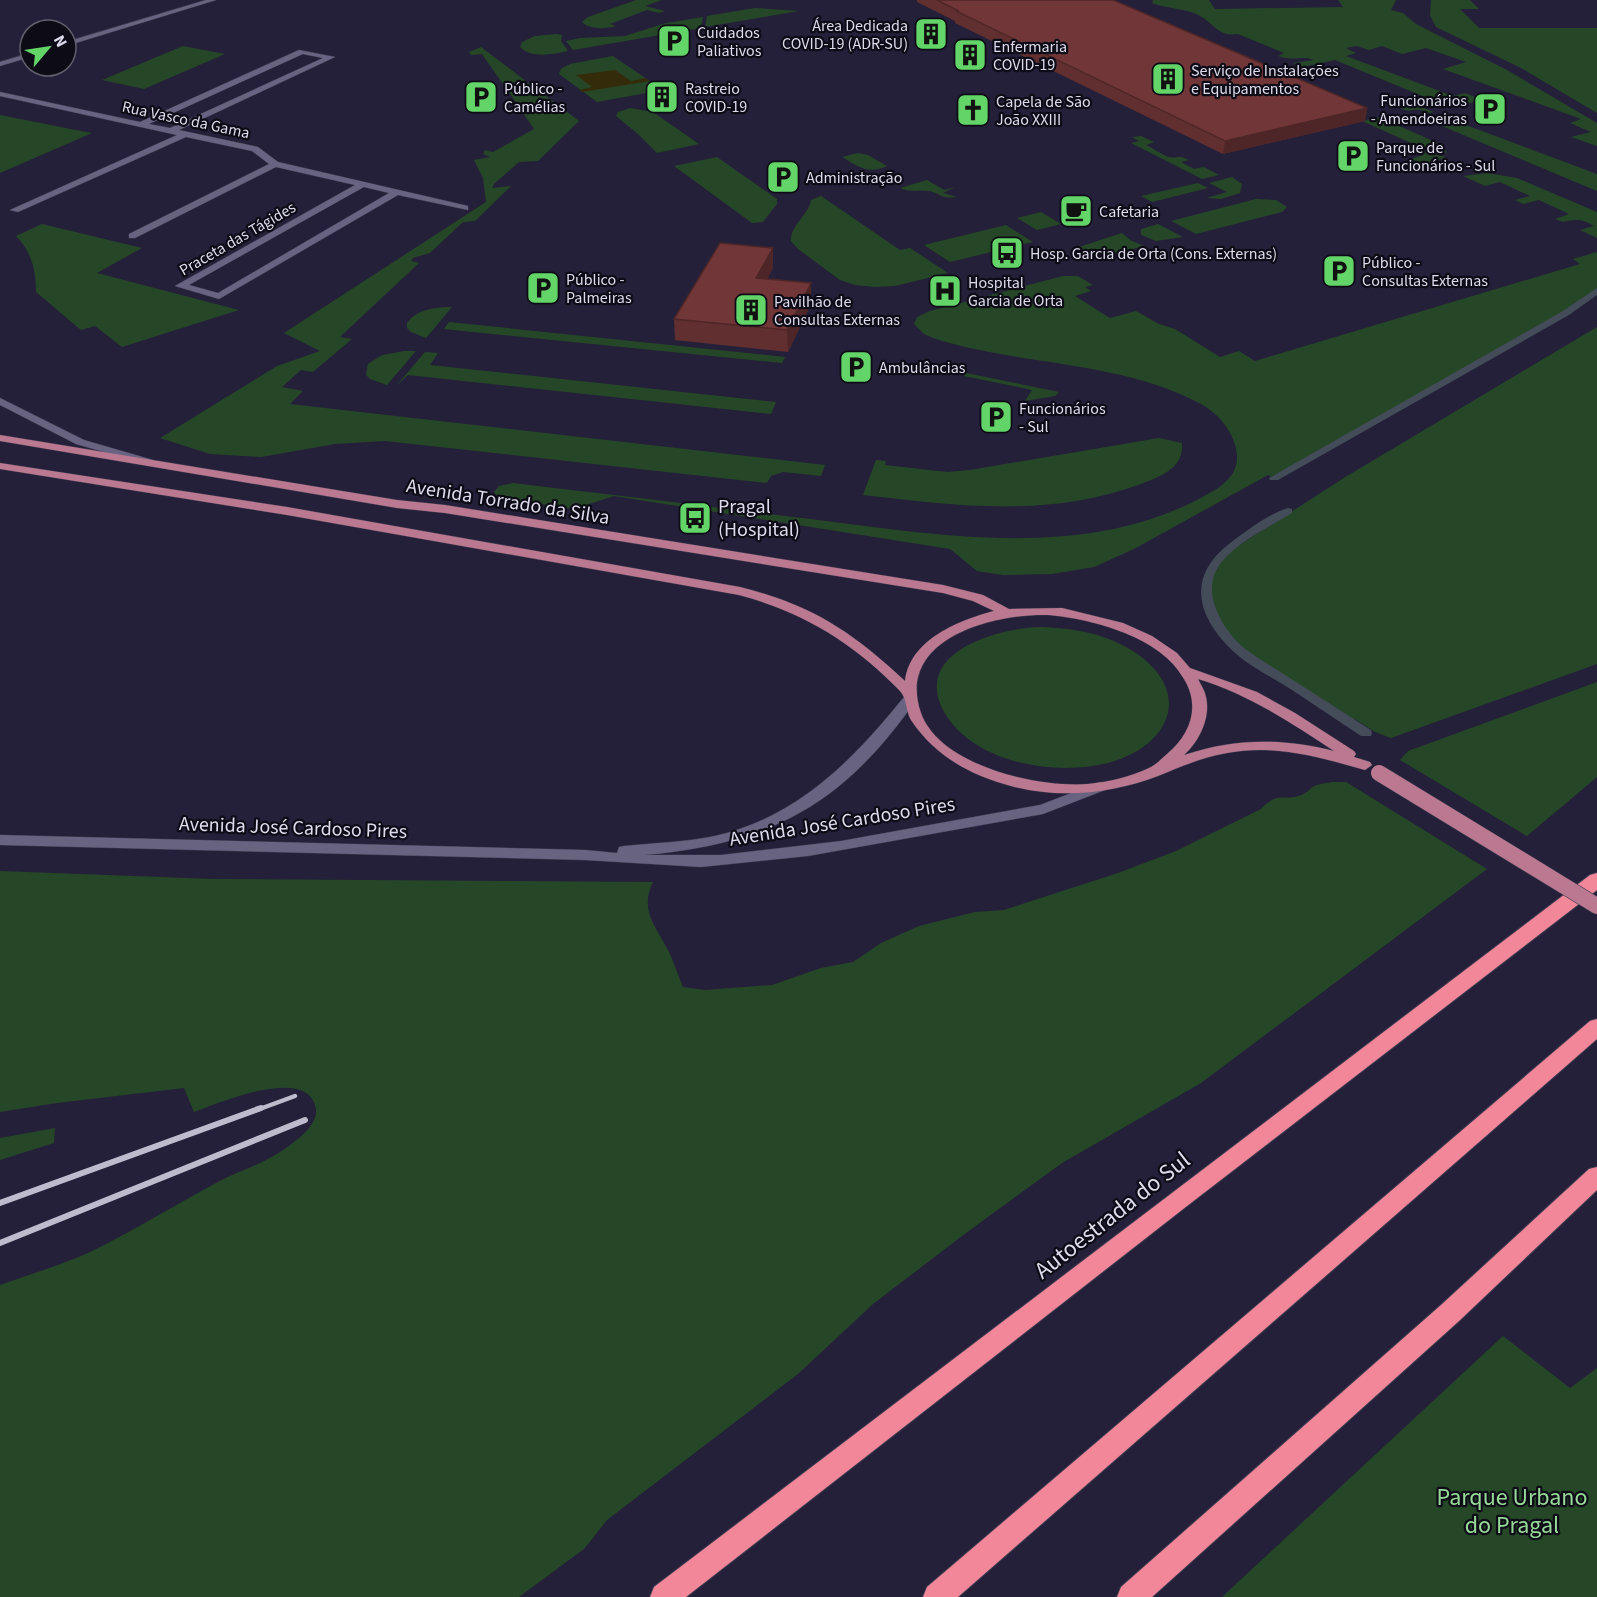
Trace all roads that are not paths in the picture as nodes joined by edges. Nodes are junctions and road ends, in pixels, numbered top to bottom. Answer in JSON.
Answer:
{"nodes":[{"id":1,"x":213,"y":0,"type":"edge"},
{"id":2,"x":78,"y":40,"type":"edge"},
{"id":3,"x":18,"y":58,"type":"edge"},
{"id":4,"x":0,"y":63,"type":"edge"},
{"id":5,"x":0,"y":94,"type":"edge"},
{"id":6,"x":140,"y":125,"type":"junction"},
{"id":7,"x":170,"y":131,"type":"junction"},
{"id":8,"x":185,"y":134,"type":"junction"},
{"id":9,"x":275,"y":164,"type":"junction"},
{"id":10,"x":362,"y":185,"type":"junction"},
{"id":11,"x":396,"y":193,"type":"junction"},
{"id":12,"x":465,"y":207,"type":"dead end"},
{"id":13,"x":15,"y":210,"type":"dead end"},
{"id":14,"x":132,"y":236,"type":"dead end"},
{"id":15,"x":0,"y":401,"type":"edge"},
{"id":16,"x":0,"y":438,"type":"edge"},
{"id":17,"x":149,"y":462,"type":"junction"},
{"id":18,"x":0,"y":466,"type":"edge"},
{"id":19,"x":1008,"y":613,"type":"junction"},
{"id":20,"x":1187,"y":671,"type":"junction"},
{"id":21,"x":909,"y":696,"type":"junction"},
{"id":22,"x":1372,"y":769,"type":"junction"},
{"id":23,"x":1155,"y":772,"type":"junction"},
{"id":24,"x":1100,"y":787,"type":"junction"},
{"id":25,"x":0,"y":840,"type":"edge"},
{"id":26,"x":585,"y":855,"type":"junction"},
{"id":27,"x":1597,"y":880,"type":"edge"},
{"id":28,"x":1597,"y":906,"type":"edge"},
{"id":29,"x":1597,"y":1027,"type":"edge"},
{"id":30,"x":1597,"y":1176,"type":"edge"},
{"id":31,"x":664,"y":1597,"type":"edge"},
{"id":32,"x":937,"y":1597,"type":"edge"},
{"id":33,"x":1131,"y":1597,"type":"edge"}],
"edges":[{"from":1,"to":2,"type":"street"},
{"from":3,"to":4,"type":"street"},
{"from":5,"to":6,"type":"street","name":"Rua Vasco da Gama"},
{"from":6,"to":7,"type":"street","name":"Rua Vasco da Gama"},
{"from":6,"to":7,"type":"street"},
{"from":7,"to":8,"type":"street","name":"Rua Vasco da Gama"},
{"from":8,"to":9,"type":"street","name":"Rua Vasco da Gama"},
{"from":8,"to":13,"type":"street"},
{"from":9,"to":10,"type":"street","name":"Rua Vasco da Gama"},
{"from":9,"to":14,"type":"street"},
{"from":10,"to":11,"type":"street","name":"Rua Vasco da Gama"},
{"from":10,"to":11,"type":"street","name":"Praceta das Tágides"},
{"from":11,"to":12,"type":"street","name":"Rua Vasco da Gama"},
{"from":15,"to":17,"type":"street"},
{"from":16,"to":17,"type":"main road","name":"Avenida Torrado da Silva"},
{"from":17,"to":19,"type":"main road","name":"Avenida Torrado da Silva"},
{"from":18,"to":21,"type":"main road"},
{"from":19,"to":20,"type":"main road"},
{"from":19,"to":21,"type":"main road"},
{"from":20,"to":22,"type":"main road"},
{"from":20,"to":23,"type":"main road"},
{"from":21,"to":24,"type":"main road"},
{"from":21,"to":26,"type":"street","name":"Avenida José Cardoso Pires"},
{"from":22,"to":23,"type":"main road"},
{"from":22,"to":28,"type":"main road","bridge":true},
{"from":23,"to":24,"type":"main road"},
{"from":24,"to":26,"type":"street","name":"Avenida José Cardoso Pires"},
{"from":25,"to":26,"type":"street","name":"Avenida José Cardoso Pires"},
{"from":27,"to":31,"type":"highway","name":"Autoestrada do Sul"},
{"from":29,"to":32,"type":"highway"},
{"from":30,"to":33,"type":"highway"}]}
